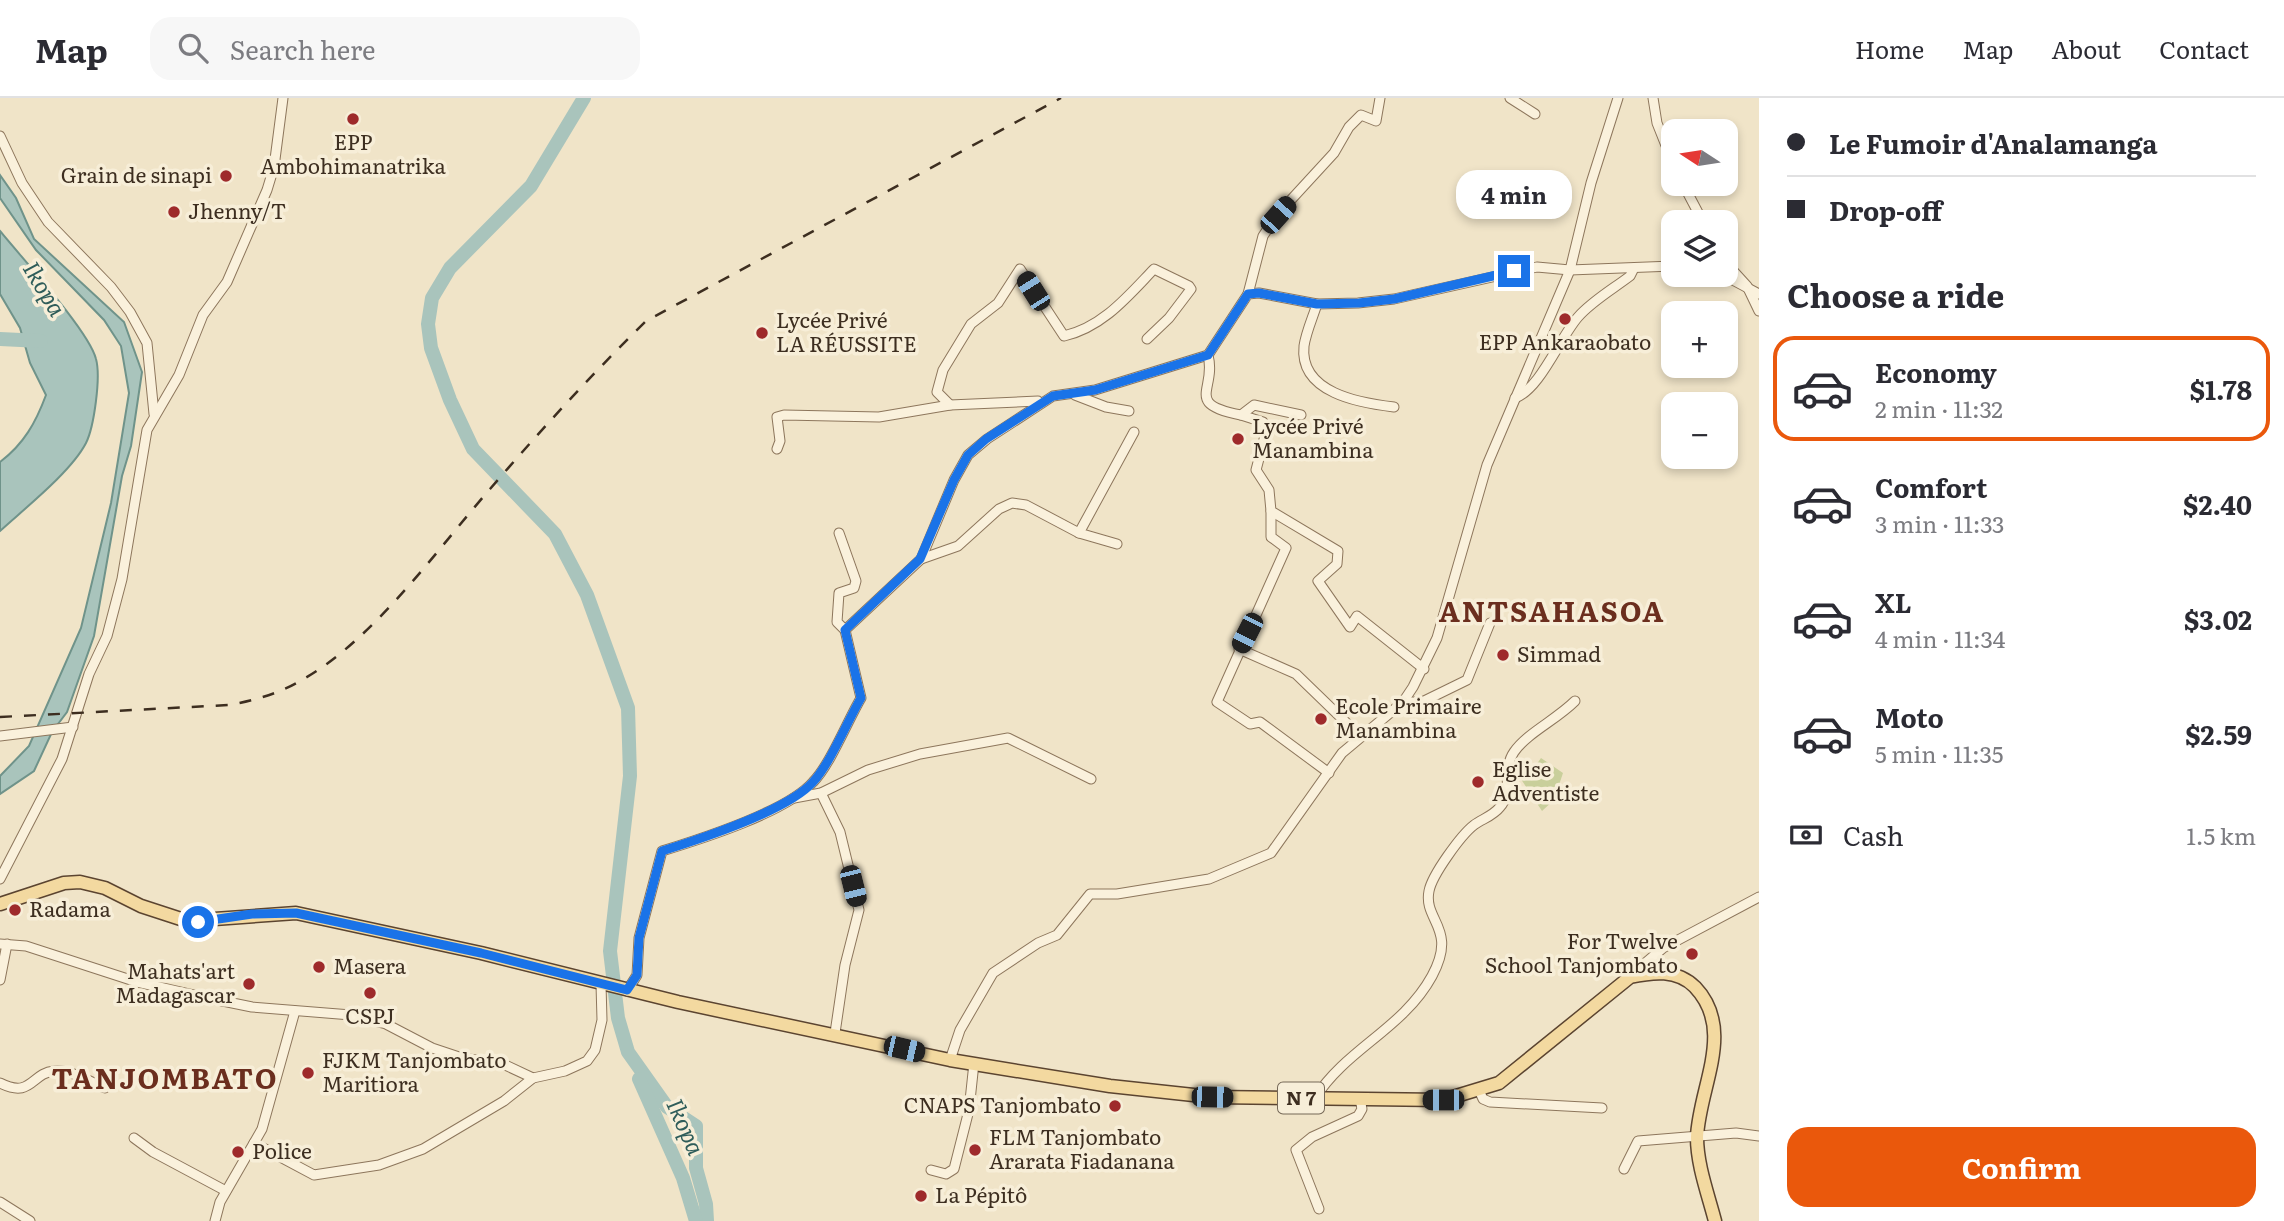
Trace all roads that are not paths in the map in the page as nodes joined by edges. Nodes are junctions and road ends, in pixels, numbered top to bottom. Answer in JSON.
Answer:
{"nodes":[{"id":1,"x":283,"y":98,"type":"edge"},
{"id":2,"x":1380,"y":98,"type":"edge"},
{"id":3,"x":1510,"y":98,"type":"edge"},
{"id":4,"x":1618,"y":98,"type":"edge"},
{"id":5,"x":1653,"y":98,"type":"edge"},
{"id":6,"x":1535,"y":114,"type":"dead end"},
{"id":7,"x":1661,"y":133,"type":"edge"},
{"id":8,"x":0,"y":136,"type":"edge"},
{"id":9,"x":1661,"y":267,"type":"edge"},
{"id":10,"x":1634,"y":268,"type":"junction"},
{"id":11,"x":1570,"y":270,"type":"junction"},
{"id":12,"x":1738,"y":276,"type":"edge"},
{"id":13,"x":1759,"y":281,"type":"edge"},
{"id":14,"x":1738,"y":283,"type":"edge"},
{"id":15,"x":1747,"y":286,"type":"junction"},
{"id":16,"x":1248,"y":294,"type":"junction"},
{"id":17,"x":1759,"y":294,"type":"edge"},
{"id":18,"x":1317,"y":304,"type":"junction"},
{"id":19,"x":1759,"y":311,"type":"edge"},
{"id":20,"x":1147,"y":339,"type":"dead end"},
{"id":21,"x":1208,"y":355,"type":"junction"},
{"id":22,"x":152,"y":385,"type":"junction"},
{"id":23,"x":169,"y":391,"type":"junction"},
{"id":24,"x":1075,"y":395,"type":"junction"},
{"id":25,"x":1053,"y":396,"type":"junction"},
{"id":26,"x":1515,"y":398,"type":"junction"},
{"id":27,"x":950,"y":405,"type":"junction"},
{"id":28,"x":1394,"y":407,"type":"dead end"},
{"id":29,"x":1129,"y":411,"type":"dead end"},
{"id":30,"x":154,"y":414,"type":"junction"},
{"id":31,"x":1241,"y":415,"type":"junction"},
{"id":32,"x":1301,"y":415,"type":"dead end"},
{"id":33,"x":1134,"y":432,"type":"dead end"},
{"id":34,"x":777,"y":449,"type":"dead end"},
{"id":35,"x":1271,"y":511,"type":"junction"},
{"id":36,"x":839,"y":533,"type":"dead end"},
{"id":37,"x":1079,"y":533,"type":"junction"},
{"id":38,"x":1117,"y":544,"type":"dead end"},
{"id":39,"x":920,"y":559,"type":"junction"},
{"id":40,"x":1490,"y":623,"type":"dead end"},
{"id":41,"x":845,"y":630,"type":"junction"},
{"id":42,"x":1239,"y":649,"type":"junction"},
{"id":43,"x":1424,"y":669,"type":"junction"},
{"id":44,"x":1574,"y":701,"type":"dead end"},
{"id":45,"x":1403,"y":702,"type":"junction"},
{"id":46,"x":72,"y":727,"type":"junction"},
{"id":47,"x":0,"y":736,"type":"edge"},
{"id":48,"x":1360,"y":736,"type":"junction"},
{"id":49,"x":1329,"y":773,"type":"junction"},
{"id":50,"x":1090,"y":779,"type":"dead end"},
{"id":51,"x":821,"y":793,"type":"junction"},
{"id":52,"x":794,"y":798,"type":"junction"},
{"id":53,"x":0,"y":880,"type":"edge"},
{"id":54,"x":1759,"y":897,"type":"edge"},
{"id":55,"x":0,"y":904,"type":"edge"},
{"id":56,"x":4,"y":944,"type":"edge"},
{"id":57,"x":1630,"y":976,"type":"junction"},
{"id":58,"x":0,"y":980,"type":"edge"},
{"id":59,"x":601,"y":984,"type":"junction"},
{"id":60,"x":621,"y":989,"type":"junction"},
{"id":61,"x":295,"y":1012,"type":"junction"},
{"id":62,"x":835,"y":1033,"type":"junction"},
{"id":63,"x":950,"y":1060,"type":"junction"},
{"id":64,"x":974,"y":1063,"type":"junction"},
{"id":65,"x":533,"y":1078,"type":"junction"},
{"id":66,"x":0,"y":1083,"type":"edge"},
{"id":67,"x":105,"y":1088,"type":"dead end"},
{"id":68,"x":1479,"y":1090,"type":"junction"},
{"id":69,"x":1315,"y":1098,"type":"junction"},
{"id":70,"x":1360,"y":1099,"type":"junction"},
{"id":71,"x":1602,"y":1108,"type":"dead end"},
{"id":72,"x":1697,"y":1136,"type":"junction"},
{"id":73,"x":1759,"y":1136,"type":"edge"},
{"id":74,"x":134,"y":1138,"type":"dead end"},
{"id":75,"x":254,"y":1143,"type":"junction"},
{"id":76,"x":1624,"y":1169,"type":"dead end"},
{"id":77,"x":931,"y":1170,"type":"dead end"},
{"id":78,"x":226,"y":1191,"type":"junction"},
{"id":79,"x":0,"y":1202,"type":"edge"},
{"id":80,"x":1319,"y":1209,"type":"dead end"},
{"id":81,"x":30,"y":1221,"type":"edge"},
{"id":82,"x":215,"y":1221,"type":"edge"},
{"id":83,"x":1715,"y":1221,"type":"edge"}],
"edges":[{"from":1,"to":23,"type":"street"},
{"from":2,"to":16,"type":"street"},
{"from":3,"to":6,"type":"street"},
{"from":4,"to":11,"type":"street"},
{"from":5,"to":7,"type":"street"},
{"from":8,"to":22,"type":"street"},
{"from":9,"to":10,"type":"street"},
{"from":10,"to":11,"type":"street"},
{"from":10,"to":26,"type":"street"},
{"from":11,"to":18,"type":"street"},
{"from":11,"to":26,"type":"street"},
{"from":12,"to":15,"type":"street"},
{"from":13,"to":15,"type":"street"},
{"from":14,"to":15,"type":"street"},
{"from":15,"to":17,"type":"street"},
{"from":15,"to":19,"type":"street"},
{"from":16,"to":18,"type":"street"},
{"from":16,"to":21,"type":"street"},
{"from":18,"to":28,"type":"street"},
{"from":20,"to":27,"type":"street"},
{"from":21,"to":24,"type":"street"},
{"from":21,"to":31,"type":"street"},
{"from":22,"to":23,"type":"street"},
{"from":22,"to":30,"type":"street"},
{"from":23,"to":30,"type":"street"},
{"from":24,"to":25,"type":"street"},
{"from":24,"to":29,"type":"street"},
{"from":25,"to":27,"type":"street"},
{"from":25,"to":39,"type":"street"},
{"from":26,"to":43,"type":"street"},
{"from":27,"to":34,"type":"street"},
{"from":30,"to":46,"type":"street"},
{"from":31,"to":32,"type":"street"},
{"from":31,"to":35,"type":"street"},
{"from":33,"to":37,"type":"street"},
{"from":35,"to":42,"type":"street"},
{"from":35,"to":43,"type":"street"},
{"from":36,"to":41,"type":"street"},
{"from":37,"to":38,"type":"street"},
{"from":37,"to":39,"type":"street"},
{"from":39,"to":41,"type":"street"},
{"from":40,"to":45,"type":"street"},
{"from":41,"to":52,"type":"street"},
{"from":42,"to":48,"type":"street"},
{"from":42,"to":49,"type":"street"},
{"from":43,"to":45,"type":"street"},
{"from":44,"to":69,"type":"street"},
{"from":45,"to":48,"type":"street"},
{"from":46,"to":47,"type":"street"},
{"from":46,"to":53,"type":"street"},
{"from":48,"to":49,"type":"street"},
{"from":49,"to":63,"type":"street"},
{"from":50,"to":51,"type":"street"},
{"from":51,"to":52,"type":"street"},
{"from":51,"to":62,"type":"street"},
{"from":52,"to":60,"type":"street"},
{"from":54,"to":57,"type":"street"},
{"from":55,"to":59,"type":"main road","number":"N 7"},
{"from":56,"to":58,"type":"street"},
{"from":56,"to":61,"type":"street"},
{"from":57,"to":68,"type":"main road","number":"N 7"},
{"from":57,"to":72,"type":"main road"},
{"from":59,"to":60,"type":"main road","number":"N 7"},
{"from":59,"to":65,"type":"street"},
{"from":60,"to":62,"type":"main road","number":"N 7"},
{"from":61,"to":65,"type":"street"},
{"from":61,"to":75,"type":"street"},
{"from":62,"to":63,"type":"main road","number":"N 7"},
{"from":63,"to":64,"type":"main road","number":"N 7"},
{"from":64,"to":69,"type":"main road","number":"N 7"},
{"from":64,"to":77,"type":"street"},
{"from":65,"to":75,"type":"street"},
{"from":66,"to":67,"type":"street"},
{"from":68,"to":70,"type":"main road","number":"N 7"},
{"from":68,"to":71,"type":"street"},
{"from":69,"to":70,"type":"main road","number":"N 7"},
{"from":70,"to":80,"type":"street"},
{"from":72,"to":73,"type":"street"},
{"from":72,"to":76,"type":"street"},
{"from":72,"to":83,"type":"main road"},
{"from":74,"to":78,"type":"street"},
{"from":75,"to":78,"type":"street"},
{"from":78,"to":82,"type":"street"},
{"from":79,"to":81,"type":"street"}]}
